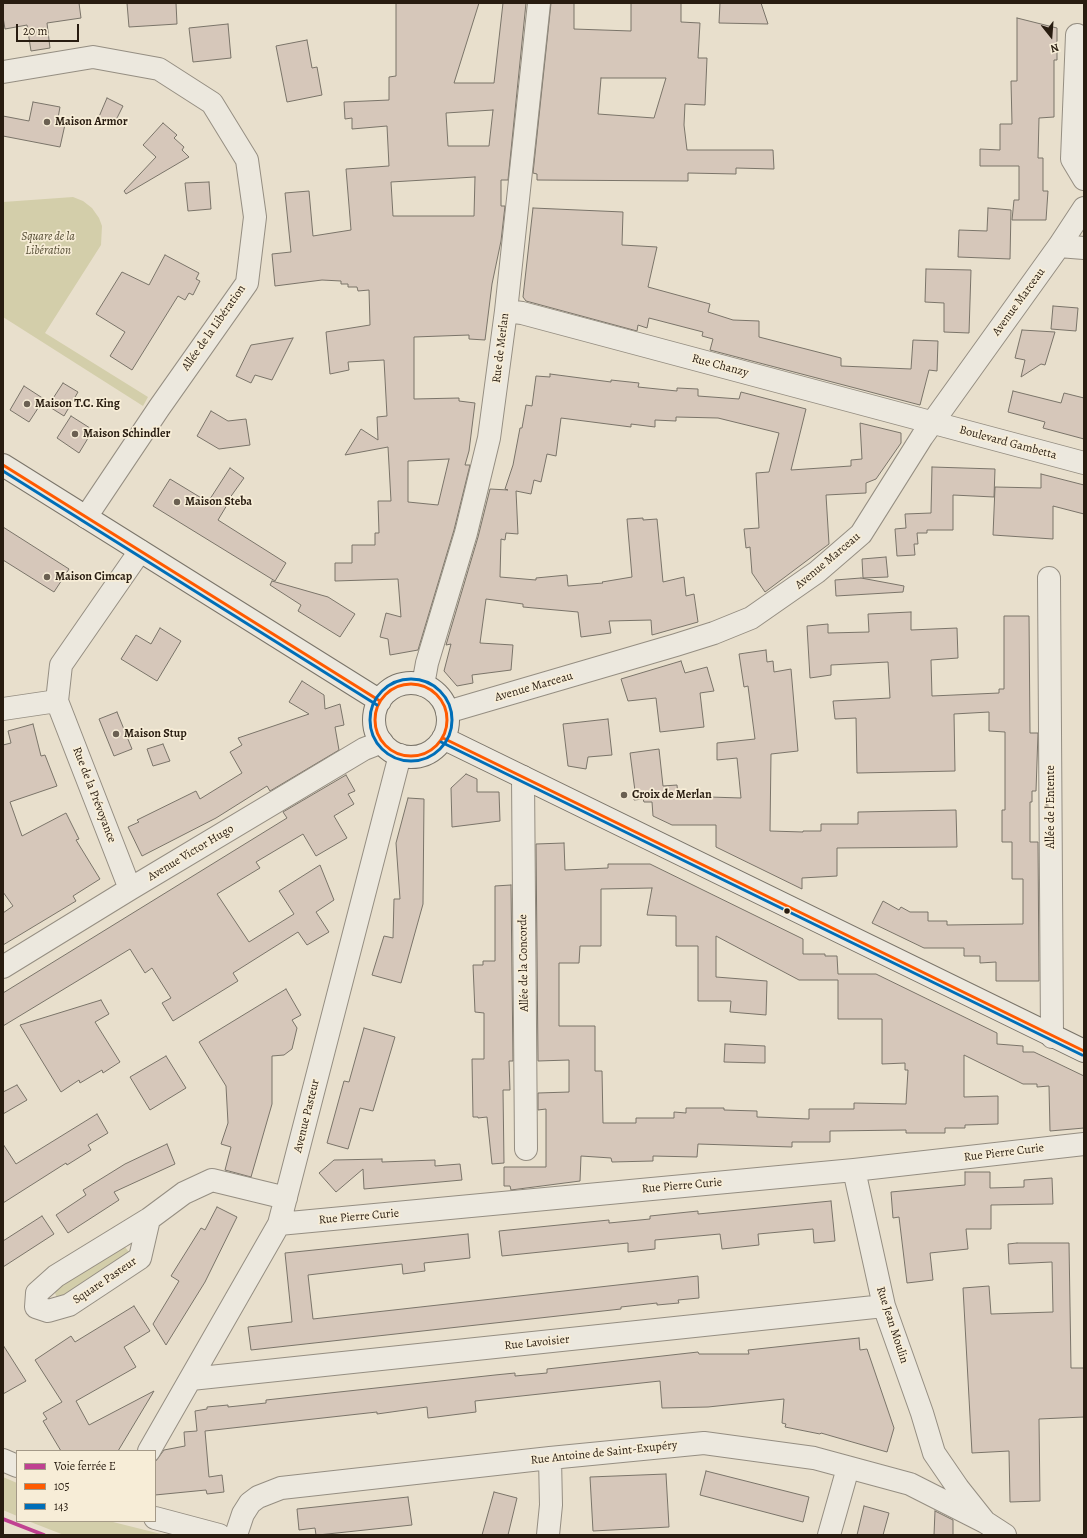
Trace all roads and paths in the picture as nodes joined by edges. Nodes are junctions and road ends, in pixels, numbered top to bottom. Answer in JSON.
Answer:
{"nodes":[{"id":1,"x":539,"y":3,"type":"edge"},
{"id":2,"x":1077,"y":34,"type":"dead end"},
{"id":3,"x":3,"y":72,"type":"edge"},
{"id":4,"x":1084,"y":180,"type":"edge"},
{"id":5,"x":1084,"y":208,"type":"edge"},
{"id":6,"x":1059,"y":246,"type":"junction"},
{"id":7,"x":1084,"y":248,"type":"edge"},
{"id":8,"x":506,"y":311,"type":"junction"},
{"id":9,"x":933,"y":422,"type":"junction"},
{"id":10,"x":1084,"y":463,"type":"edge"},
{"id":11,"x":3,"y":465,"type":"edge"},
{"id":12,"x":86,"y":517,"type":"junction"},
{"id":13,"x":140,"y":551,"type":"junction"},
{"id":14,"x":1049,"y":578,"type":"dead end"},
{"id":15,"x":423,"y":685,"type":"junction"},
{"id":16,"x":57,"y":701,"type":"junction"},
{"id":17,"x":380,"y":701,"type":"junction"},
{"id":18,"x":3,"y":709,"type":"edge"},
{"id":19,"x":447,"y":712,"type":"junction"},
{"id":20,"x":443,"y":738,"type":"junction"},
{"id":21,"x":382,"y":742,"type":"junction"},
{"id":22,"x":400,"y":755,"type":"junction"},
{"id":23,"x":523,"y":777,"type":"junction"},
{"id":24,"x":130,"y":889,"type":"junction"},
{"id":25,"x":3,"y":967,"type":"edge"},
{"id":26,"x":1052,"y":1037,"type":"junction"},
{"id":27,"x":1084,"y":1051,"type":"edge"},
{"id":28,"x":1084,"y":1144,"type":"edge"},
{"id":29,"x":526,"y":1149,"type":"dead end"},
{"id":30,"x":854,"y":1170,"type":"junction"},
{"id":31,"x":286,"y":1198,"type":"junction"},
{"id":32,"x":149,"y":1219,"type":"junction"},
{"id":33,"x":279,"y":1224,"type":"junction"},
{"id":34,"x":884,"y":1306,"type":"junction"},
{"id":35,"x":191,"y":1379,"type":"junction"},
{"id":36,"x":150,"y":1450,"type":"edge"},
{"id":37,"x":934,"y":1453,"type":"junction"},
{"id":38,"x":550,"y":1458,"type":"junction"},
{"id":39,"x":3,"y":1460,"type":"edge"},
{"id":40,"x":16,"y":1466,"type":"edge"},
{"id":41,"x":848,"y":1468,"type":"junction"},
{"id":42,"x":910,"y":1484,"type":"junction"},
{"id":43,"x":156,"y":1518,"type":"edge"},
{"id":44,"x":985,"y":1522,"type":"junction"},
{"id":45,"x":219,"y":1535,"type":"edge"},
{"id":46,"x":236,"y":1535,"type":"edge"},
{"id":47,"x":548,"y":1535,"type":"edge"},
{"id":48,"x":829,"y":1535,"type":"edge"},
{"id":49,"x":1004,"y":1535,"type":"edge"}],
"edges":[{"from":1,"to":8,"type":"street","name":"Rue de Merlan"},
{"from":2,"to":4,"type":"street"},
{"from":3,"to":12,"type":"street","name":"Allée de la Libération"},
{"from":5,"to":6,"type":"street","name":"Avenue Marceau"},
{"from":6,"to":7,"type":"street"},
{"from":6,"to":9,"type":"street","name":"Avenue Marceau"},
{"from":8,"to":9,"type":"street","name":"Rue Chanzy"},
{"from":8,"to":15,"type":"street","name":"Rue de Merlan"},
{"from":9,"to":10,"type":"street","name":"Boulevard Gambetta"},
{"from":9,"to":19,"type":"street","name":"Avenue Marceau"},
{"from":11,"to":12,"type":"street"},
{"from":12,"to":13,"type":"street"},
{"from":13,"to":16,"type":"street"},
{"from":13,"to":17,"type":"street"},
{"from":14,"to":26,"type":"street","name":"Allée de l'Entente"},
{"from":15,"to":17,"type":"street"},
{"from":15,"to":19,"type":"street"},
{"from":16,"to":18,"type":"street"},
{"from":16,"to":24,"type":"street","name":"Rue de la Prévoyance"},
{"from":17,"to":21,"type":"street"},
{"from":19,"to":20,"type":"street"},
{"from":20,"to":22,"type":"street"},
{"from":20,"to":23,"type":"street"},
{"from":21,"to":22,"type":"street"},
{"from":21,"to":24,"type":"street","name":"Avenue Victor Hugo"},
{"from":22,"to":31,"type":"street","name":"Avenue Pasteur"},
{"from":23,"to":26,"type":"street"},
{"from":23,"to":29,"type":"street","name":"Allée de la Concorde"},
{"from":24,"to":25,"type":"street","name":"Avenue Victor Hugo"},
{"from":26,"to":27,"type":"street"},
{"from":28,"to":30,"type":"street","name":"Rue Pierre Curie"},
{"from":30,"to":33,"type":"street","name":"Rue Pierre Curie"},
{"from":30,"to":34,"type":"street","name":"Rue Jean Moulin"},
{"from":31,"to":32,"type":"street","name":"Square Pasteur"},
{"from":31,"to":33,"type":"street","name":"Avenue Pasteur"},
{"from":32,"to":32,"type":"street","name":"Square Pasteur"},
{"from":33,"to":35,"type":"street","name":"Avenue Pasteur"},
{"from":34,"to":35,"type":"street","name":"Rue Lavoisier"},
{"from":34,"to":37,"type":"street","name":"Rue Jean Moulin"},
{"from":35,"to":36,"type":"street","name":"Avenue Pasteur"},
{"from":37,"to":42,"type":"street"},
{"from":37,"to":44,"type":"street","name":"Rue Jean Moulin"},
{"from":38,"to":41,"type":"street","name":"Rue Antoine de Saint-Exupéry"},
{"from":38,"to":46,"type":"street","name":"Rue Antoine de Saint-Exupéry"},
{"from":38,"to":47,"type":"street"},
{"from":39,"to":40,"type":"street"},
{"from":41,"to":42,"type":"street","name":"Rue Antoine de Saint-Exupéry"},
{"from":41,"to":48,"type":"street"},
{"from":42,"to":44,"type":"street","name":"Rue Antoine de Saint-Exupéry"},
{"from":43,"to":45,"type":"street"},
{"from":44,"to":49,"type":"street","name":"Rue Jean Moulin"}]}
